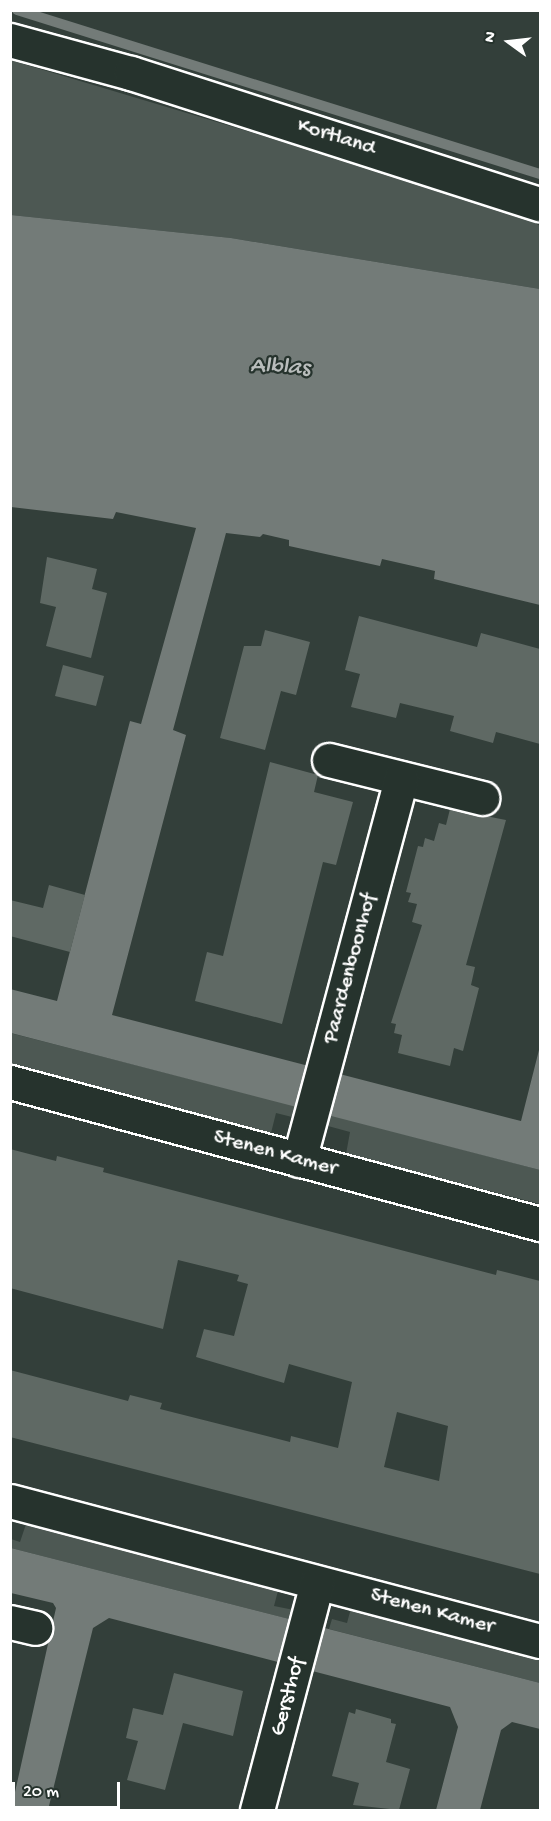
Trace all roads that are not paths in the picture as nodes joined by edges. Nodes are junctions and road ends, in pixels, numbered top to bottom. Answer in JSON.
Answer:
{"nodes":[{"id":1,"x":10,"y":40,"type":"edge"},
{"id":2,"x":540,"y":204,"type":"edge"},
{"id":3,"x":328,"y":760,"type":"dead end"},
{"id":4,"x":401,"y":778,"type":"junction"},
{"id":5,"x":482,"y":798,"type":"dead end"},
{"id":6,"x":10,"y":1082,"type":"edge"},
{"id":7,"x":299,"y":1160,"type":"junction"},
{"id":8,"x":540,"y":1224,"type":"edge"},
{"id":9,"x":10,"y":1501,"type":"edge"},
{"id":10,"x":314,"y":1598,"type":"junction"},
{"id":11,"x":540,"y":1641,"type":"edge"},
{"id":12,"x":257,"y":1810,"type":"edge"}],
"edges":[{"from":1,"to":2,"type":"street","name":"Kortland"},
{"from":3,"to":4,"type":"street"},
{"from":4,"to":5,"type":"street"},
{"from":4,"to":7,"type":"street","name":"Paardenboonhof"},
{"from":6,"to":7,"type":"street","name":"Stenen Kamer"},
{"from":7,"to":8,"type":"street","name":"Stenen Kamer"},
{"from":9,"to":10,"type":"street","name":"Stenen Kamer"},
{"from":10,"to":11,"type":"street","name":"Stenen Kamer"},
{"from":10,"to":12,"type":"street","name":"Gersthof"}]}
